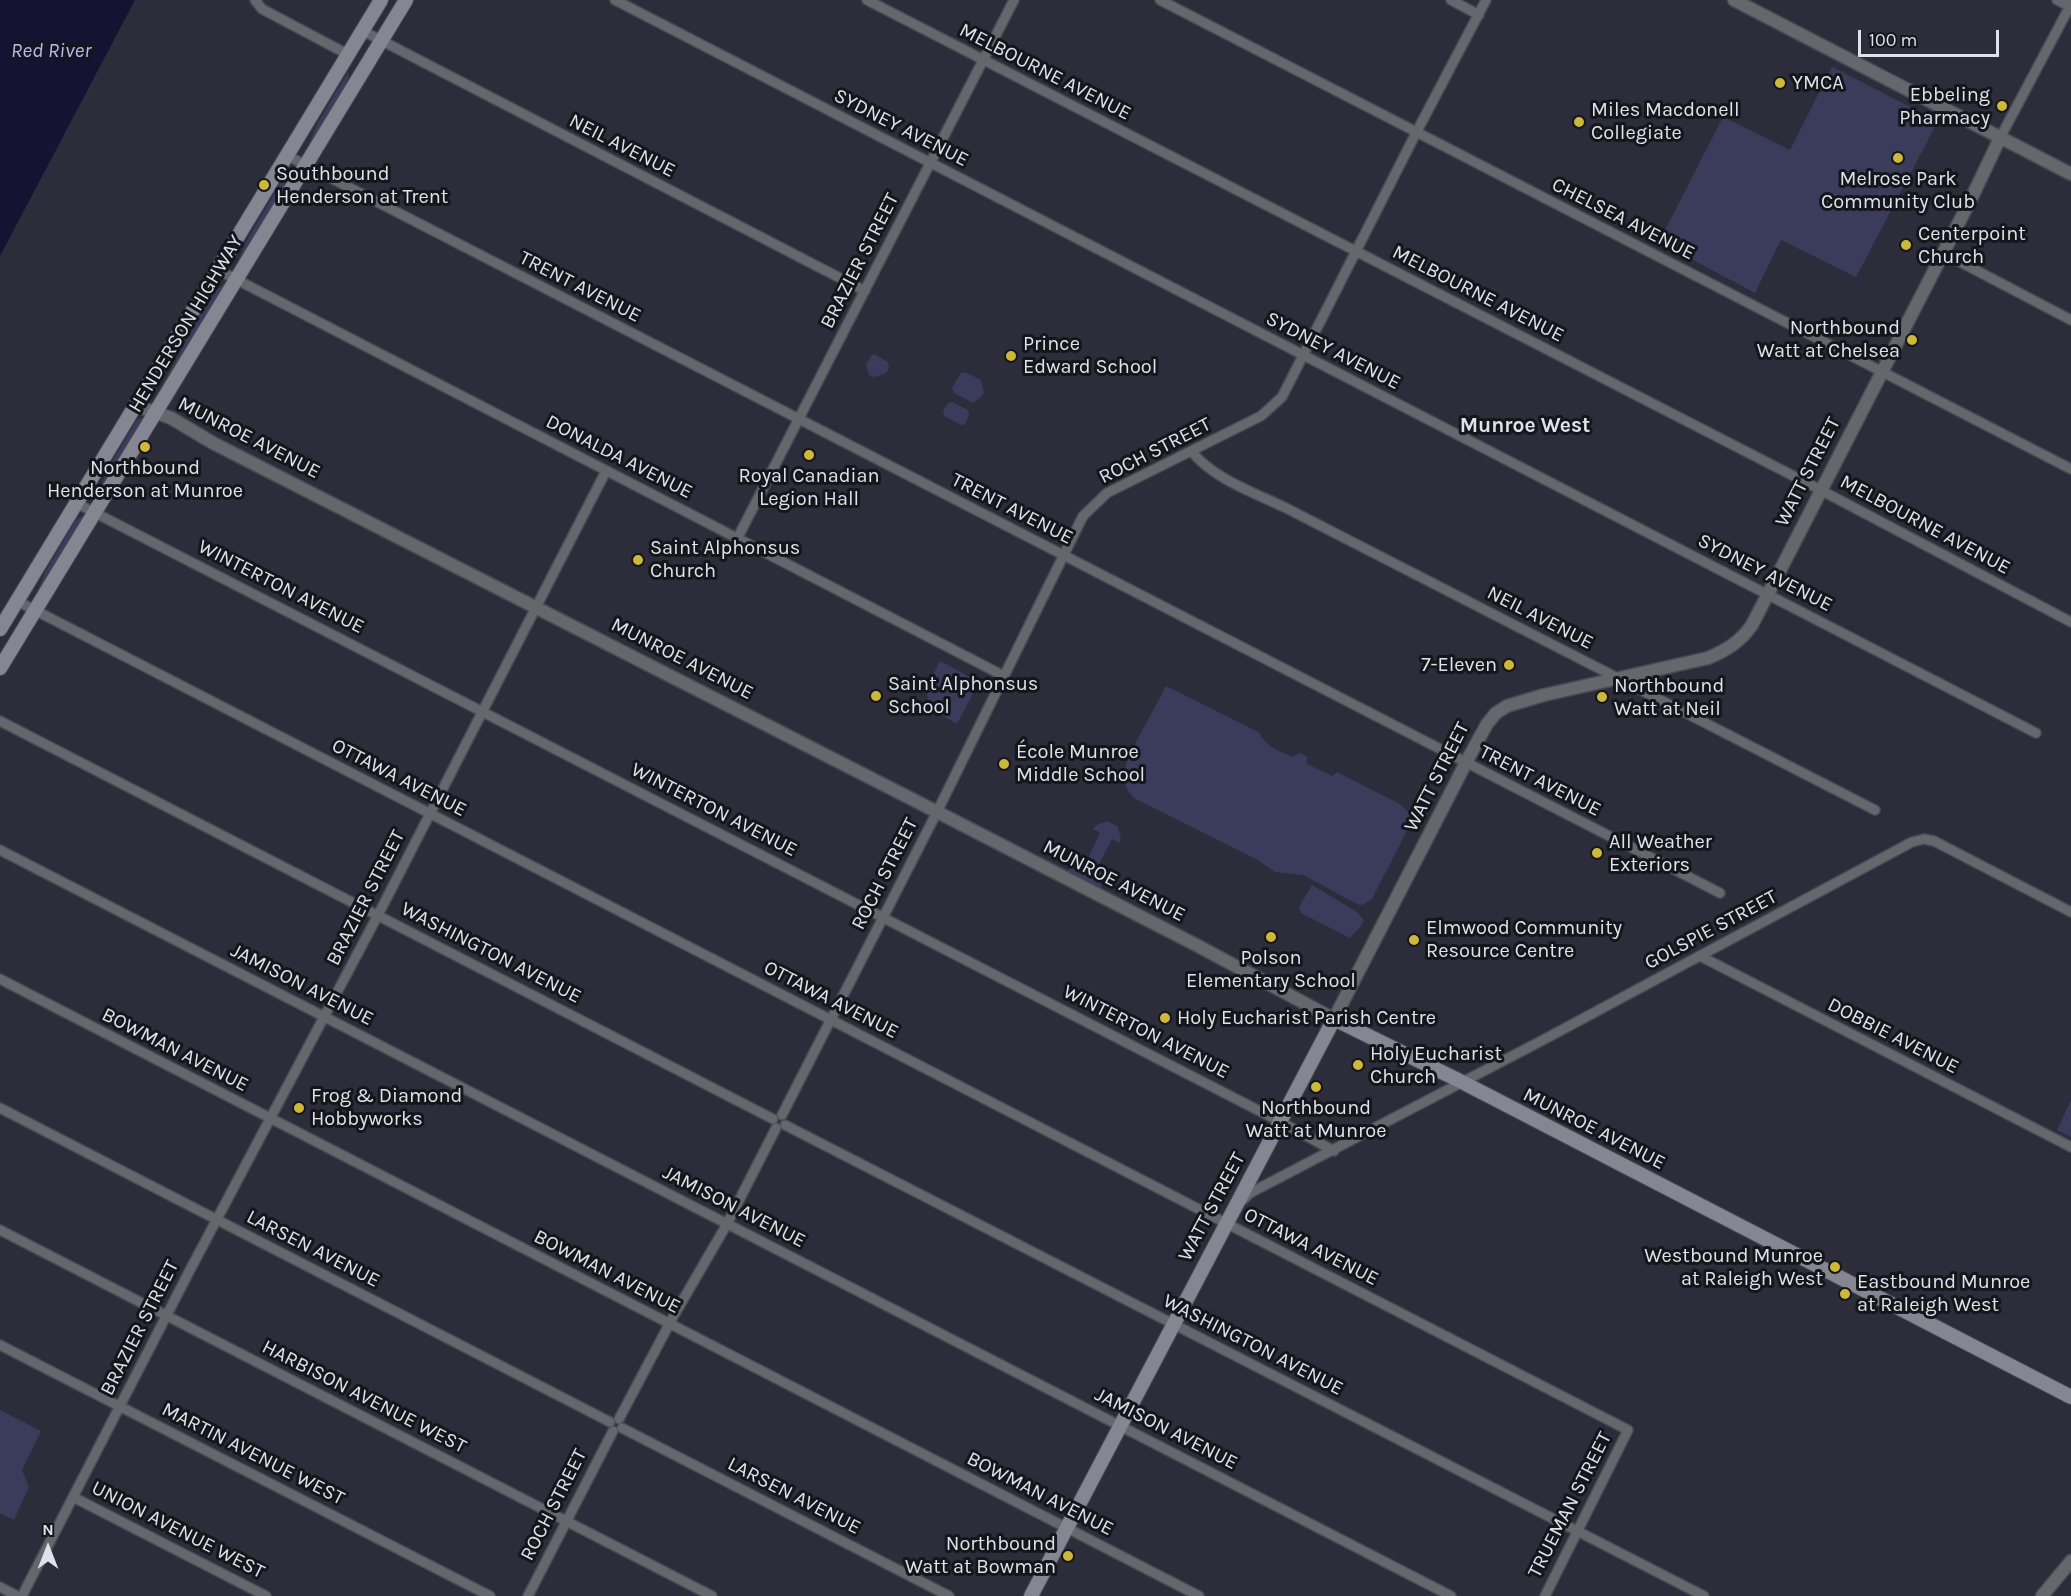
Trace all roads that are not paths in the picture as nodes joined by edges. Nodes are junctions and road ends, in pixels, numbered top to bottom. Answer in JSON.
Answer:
{"nodes":[{"id":1,"x":255,"y":0,"type":"edge"},
{"id":2,"x":381,"y":0,"type":"edge"},
{"id":3,"x":406,"y":0,"type":"edge"},
{"id":4,"x":615,"y":0,"type":"edge"},
{"id":5,"x":867,"y":0,"type":"edge"},
{"id":6,"x":1014,"y":0,"type":"edge"},
{"id":7,"x":1160,"y":0,"type":"edge"},
{"id":8,"x":1451,"y":0,"type":"edge"},
{"id":9,"x":1486,"y":0,"type":"edge"},
{"id":10,"x":1734,"y":0,"type":"edge"},
{"id":11,"x":2057,"y":0,"type":"edge"},
{"id":12,"x":2071,"y":6,"type":"edge"},
{"id":13,"x":1479,"y":15,"type":"junction"},
{"id":14,"x":363,"y":31,"type":"junction"},
{"id":15,"x":380,"y":42,"type":"junction"},
{"id":16,"x":349,"y":55,"type":"junction"},
{"id":17,"x":983,"y":60,"type":"junction"},
{"id":18,"x":366,"y":66,"type":"junction"},
{"id":19,"x":1416,"y":133,"type":"junction"},
{"id":20,"x":2000,"y":138,"type":"junction"},
{"id":21,"x":288,"y":156,"type":"junction"},
{"id":22,"x":930,"y":164,"type":"junction"},
{"id":23,"x":306,"y":165,"type":"junction"},
{"id":24,"x":2071,"y":174,"type":"edge"},
{"id":25,"x":1356,"y":252,"type":"junction"},
{"id":26,"x":1943,"y":254,"type":"junction"},
{"id":27,"x":218,"y":270,"type":"junction"},
{"id":28,"x":236,"y":280,"type":"junction"},
{"id":29,"x":865,"y":291,"type":"junction"},
{"id":30,"x":2071,"y":320,"type":"edge"},
{"id":31,"x":1303,"y":355,"type":"junction"},
{"id":32,"x":1882,"y":372,"type":"junction"},
{"id":33,"x":137,"y":406,"type":"junction"},
{"id":34,"x":155,"y":412,"type":"junction"},
{"id":35,"x":799,"y":419,"type":"junction"},
{"id":36,"x":1192,"y":452,"type":"junction"},
{"id":37,"x":2071,"y":469,"type":"edge"},
{"id":38,"x":606,"y":471,"type":"junction"},
{"id":39,"x":1821,"y":491,"type":"junction"},
{"id":40,"x":76,"y":503,"type":"junction"},
{"id":41,"x":95,"y":511,"type":"junction"},
{"id":42,"x":738,"y":537,"type":"junction"},
{"id":43,"x":1062,"y":555,"type":"junction"},
{"id":44,"x":1767,"y":594,"type":"junction"},
{"id":45,"x":17,"y":601,"type":"junction"},
{"id":46,"x":536,"y":606,"type":"junction"},
{"id":47,"x":35,"y":611,"type":"junction"},
{"id":48,"x":2071,"y":622,"type":"edge"},
{"id":49,"x":0,"y":629,"type":"edge"},
{"id":50,"x":0,"y":668,"type":"edge"},
{"id":51,"x":1004,"y":676,"type":"junction"},
{"id":52,"x":1617,"y":678,"type":"junction"},
{"id":53,"x":483,"y":711,"type":"junction"},
{"id":54,"x":0,"y":721,"type":"edge"},
{"id":55,"x":2036,"y":734,"type":"dead end"},
{"id":56,"x":1466,"y":763,"type":"junction"},
{"id":57,"x":1875,"y":810,"type":"dead end"},
{"id":58,"x":937,"y":812,"type":"junction"},
{"id":59,"x":430,"y":814,"type":"junction"},
{"id":60,"x":0,"y":850,"type":"edge"},
{"id":61,"x":1720,"y":893,"type":"dead end"},
{"id":62,"x":2071,"y":912,"type":"edge"},
{"id":63,"x":378,"y":915,"type":"junction"},
{"id":64,"x":883,"y":918,"type":"junction"},
{"id":65,"x":1700,"y":956,"type":"junction"},
{"id":66,"x":0,"y":979,"type":"edge"},
{"id":67,"x":324,"y":1017,"type":"junction"},
{"id":68,"x":1334,"y":1018,"type":"junction"},
{"id":69,"x":831,"y":1020,"type":"junction"},
{"id":70,"x":1462,"y":1083,"type":"junction"},
{"id":71,"x":0,"y":1108,"type":"edge"},
{"id":72,"x":271,"y":1119,"type":"junction"},
{"id":73,"x":1279,"y":1121,"type":"junction"},
{"id":74,"x":779,"y":1122,"type":"junction"},
{"id":75,"x":2071,"y":1147,"type":"edge"},
{"id":76,"x":1334,"y":1151,"type":"junction"},
{"id":77,"x":1233,"y":1210,"type":"junction"},
{"id":78,"x":217,"y":1220,"type":"junction"},
{"id":79,"x":1226,"y":1223,"type":"junction"},
{"id":80,"x":727,"y":1224,"type":"junction"},
{"id":81,"x":0,"y":1230,"type":"edge"},
{"id":82,"x":167,"y":1316,"type":"junction"},
{"id":83,"x":669,"y":1324,"type":"junction"},
{"id":84,"x":1173,"y":1325,"type":"junction"},
{"id":85,"x":0,"y":1345,"type":"edge"},
{"id":86,"x":2071,"y":1397,"type":"edge"},
{"id":87,"x":120,"y":1406,"type":"junction"},
{"id":88,"x":616,"y":1425,"type":"junction"},
{"id":89,"x":1119,"y":1425,"type":"junction"},
{"id":90,"x":1628,"y":1430,"type":"joint"},
{"id":91,"x":73,"y":1497,"type":"junction"},
{"id":92,"x":567,"y":1521,"type":"junction"},
{"id":93,"x":1066,"y":1528,"type":"junction"},
{"id":94,"x":1578,"y":1530,"type":"junction"},
{"id":95,"x":2071,"y":1560,"type":"edge"},
{"id":96,"x":0,"y":1587,"type":"edge"},
{"id":97,"x":17,"y":1596,"type":"edge"},
{"id":98,"x":22,"y":1596,"type":"edge"},
{"id":99,"x":266,"y":1596,"type":"edge"},
{"id":100,"x":490,"y":1596,"type":"edge"},
{"id":101,"x":528,"y":1596,"type":"edge"},
{"id":102,"x":712,"y":1596,"type":"edge"},
{"id":103,"x":949,"y":1596,"type":"edge"},
{"id":104,"x":1031,"y":1596,"type":"edge"},
{"id":105,"x":1198,"y":1596,"type":"edge"},
{"id":106,"x":1451,"y":1596,"type":"edge"},
{"id":107,"x":1545,"y":1596,"type":"edge"},
{"id":108,"x":1704,"y":1596,"type":"edge"},
{"id":109,"x":2042,"y":1596,"type":"edge"}],
"edges":[{"from":1,"to":16,"type":"street"},
{"from":2,"to":14,"type":"main road","name":"HENDERSON HIGHWAY"},
{"from":3,"to":15,"type":"main road","name":"HENDERSON HIGHWAY"},
{"from":4,"to":22,"type":"street","name":"SYDNEY AVENUE"},
{"from":5,"to":17,"type":"street","name":"MELBOURNE AVENUE"},
{"from":6,"to":17,"type":"street","name":"BRAZIER STREET"},
{"from":7,"to":19,"type":"street","name":"CHELSEA AVENUE"},
{"from":8,"to":13,"type":"street"},
{"from":9,"to":13,"type":"street","name":"ROCH STREET"},
{"from":10,"to":20,"type":"street"},
{"from":11,"to":12,"type":"street"},
{"from":12,"to":20,"type":"street","name":"WATT STREET"},
{"from":13,"to":19,"type":"street","name":"ROCH STREET"},
{"from":14,"to":15,"type":"street","name":"NEIL AVENUE"},
{"from":14,"to":16,"type":"main road","name":"HENDERSON HIGHWAY"},
{"from":15,"to":18,"type":"main road","name":"HENDERSON HIGHWAY"},
{"from":15,"to":29,"type":"street","name":"NEIL AVENUE"},
{"from":16,"to":18,"type":"main road"},
{"from":16,"to":21,"type":"main road","name":"HENDERSON HIGHWAY"},
{"from":17,"to":22,"type":"street","name":"BRAZIER STREET"},
{"from":17,"to":25,"type":"street","name":"MELBOURNE AVENUE"},
{"from":18,"to":23,"type":"main road","name":"HENDERSON HIGHWAY"},
{"from":19,"to":25,"type":"street","name":"ROCH STREET"},
{"from":19,"to":32,"type":"street","name":"CHELSEA AVENUE"},
{"from":20,"to":24,"type":"street"},
{"from":20,"to":26,"type":"street","name":"WATT STREET"},
{"from":21,"to":23,"type":"street","name":"TRENT AVENUE"},
{"from":21,"to":27,"type":"main road","name":"HENDERSON HIGHWAY"},
{"from":22,"to":29,"type":"street","name":"BRAZIER STREET"},
{"from":22,"to":31,"type":"street","name":"SYDNEY AVENUE"},
{"from":23,"to":28,"type":"main road","name":"HENDERSON HIGHWAY"},
{"from":23,"to":35,"type":"street","name":"TRENT AVENUE"},
{"from":25,"to":31,"type":"street","name":"ROCH STREET"},
{"from":25,"to":39,"type":"street","name":"MELBOURNE AVENUE"},
{"from":26,"to":30,"type":"street"},
{"from":26,"to":32,"type":"street","name":"WATT STREET"},
{"from":27,"to":28,"type":"street","name":"DONALDA AVENUE"},
{"from":27,"to":33,"type":"main road","name":"HENDERSON HIGHWAY"},
{"from":28,"to":34,"type":"main road","name":"HENDERSON HIGHWAY"},
{"from":28,"to":38,"type":"street","name":"DONALDA AVENUE"},
{"from":29,"to":35,"type":"street","name":"BRAZIER STREET"},
{"from":31,"to":36,"type":"street","name":"ROCH STREET"},
{"from":31,"to":44,"type":"street","name":"SYDNEY AVENUE"},
{"from":32,"to":37,"type":"street","name":"CHELSEA AVENUE"},
{"from":32,"to":39,"type":"street","name":"WATT STREET"},
{"from":33,"to":34,"type":"street","name":"MUNROE AVENUE"},
{"from":33,"to":40,"type":"main road","name":"HENDERSON HIGHWAY"},
{"from":34,"to":41,"type":"main road","name":"HENDERSON HIGHWAY"},
{"from":34,"to":46,"type":"street","name":"MUNROE AVENUE"},
{"from":35,"to":42,"type":"street","name":"BRAZIER STREET"},
{"from":35,"to":43,"type":"street","name":"TRENT AVENUE"},
{"from":36,"to":43,"type":"street","name":"ROCH STREET"},
{"from":36,"to":52,"type":"street","name":"NEIL AVENUE"},
{"from":38,"to":42,"type":"street","name":"DONALDA AVENUE"},
{"from":38,"to":46,"type":"street","name":"BRAZIER STREET"},
{"from":39,"to":44,"type":"street","name":"WATT STREET"},
{"from":39,"to":48,"type":"street","name":"MELBOURNE AVENUE"},
{"from":40,"to":41,"type":"street","name":"WINTERTON AVENUE"},
{"from":40,"to":45,"type":"main road","name":"HENDERSON HIGHWAY"},
{"from":41,"to":47,"type":"main road","name":"HENDERSON HIGHWAY"},
{"from":41,"to":53,"type":"street","name":"WINTERTON AVENUE"},
{"from":42,"to":51,"type":"street","name":"DONALDA AVENUE"},
{"from":43,"to":51,"type":"street","name":"ROCH STREET"},
{"from":43,"to":56,"type":"street","name":"TRENT AVENUE"},
{"from":44,"to":52,"type":"street","name":"WATT STREET"},
{"from":44,"to":55,"type":"street","name":"SYDNEY AVENUE"},
{"from":45,"to":47,"type":"street","name":"OTTAWA AVENUE"},
{"from":45,"to":49,"type":"main road","name":"HENDERSON HIGHWAY"},
{"from":46,"to":53,"type":"street","name":"BRAZIER STREET"},
{"from":46,"to":58,"type":"street","name":"MUNROE AVENUE"},
{"from":47,"to":50,"type":"main road","name":"HENDERSON HIGHWAY"},
{"from":47,"to":59,"type":"street","name":"OTTAWA AVENUE"},
{"from":51,"to":58,"type":"street","name":"ROCH STREET"},
{"from":52,"to":56,"type":"street","name":"WATT STREET"},
{"from":52,"to":57,"type":"street","name":"NEIL AVENUE"},
{"from":53,"to":59,"type":"street","name":"BRAZIER STREET"},
{"from":53,"to":64,"type":"street","name":"WINTERTON AVENUE"},
{"from":54,"to":63,"type":"street","name":"WASHINGTON AVENUE"},
{"from":56,"to":61,"type":"street","name":"TRENT AVENUE"},
{"from":56,"to":68,"type":"street","name":"WATT STREET"},
{"from":58,"to":64,"type":"street","name":"ROCH STREET"},
{"from":58,"to":68,"type":"street","name":"MUNROE AVENUE"},
{"from":59,"to":63,"type":"street","name":"BRAZIER STREET"},
{"from":59,"to":69,"type":"street","name":"OTTAWA AVENUE"},
{"from":60,"to":67,"type":"street","name":"JAMISON AVENUE"},
{"from":62,"to":65,"type":"street","name":"GOLSPIE STREET"},
{"from":63,"to":67,"type":"street","name":"BRAZIER STREET"},
{"from":63,"to":74,"type":"street","name":"WASHINGTON AVENUE"},
{"from":64,"to":69,"type":"street","name":"ROCH STREET"},
{"from":64,"to":73,"type":"street","name":"WINTERTON AVENUE"},
{"from":65,"to":70,"type":"street","name":"GOLSPIE STREET"},
{"from":65,"to":75,"type":"street","name":"DOBBIE AVENUE"},
{"from":66,"to":72,"type":"street","name":"BOWMAN AVENUE"},
{"from":67,"to":72,"type":"street","name":"BRAZIER STREET"},
{"from":67,"to":80,"type":"street","name":"JAMISON AVENUE"},
{"from":68,"to":70,"type":"main road","name":"MUNROE AVENUE"},
{"from":68,"to":73,"type":"main road","name":"WATT STREET"},
{"from":69,"to":74,"type":"street","name":"ROCH STREET"},
{"from":69,"to":79,"type":"street","name":"OTTAWA AVENUE"},
{"from":70,"to":76,"type":"street","name":"GOLSPIE STREET"},
{"from":70,"to":86,"type":"main road","name":"MUNROE AVENUE"},
{"from":71,"to":78,"type":"street","name":"LARSEN AVENUE"},
{"from":72,"to":78,"type":"street","name":"BRAZIER STREET"},
{"from":72,"to":83,"type":"street","name":"BOWMAN AVENUE"},
{"from":73,"to":76,"type":"street","name":"WINTERTON AVENUE"},
{"from":73,"to":77,"type":"main road","name":"WATT STREET"},
{"from":74,"to":80,"type":"street","name":"ROCH STREET"},
{"from":74,"to":84,"type":"street","name":"WASHINGTON AVENUE"},
{"from":76,"to":77,"type":"street","name":"GOLSPIE STREET"},
{"from":77,"to":79,"type":"main road","name":"WATT STREET"},
{"from":78,"to":82,"type":"street","name":"BRAZIER STREET"},
{"from":78,"to":88,"type":"street","name":"LARSEN AVENUE"},
{"from":79,"to":84,"type":"main road","name":"WATT STREET"},
{"from":79,"to":90,"type":"street","name":"OTTAWA AVENUE"},
{"from":80,"to":83,"type":"street","name":"ROCH STREET"},
{"from":80,"to":89,"type":"street","name":"JAMISON AVENUE"},
{"from":81,"to":82,"type":"street","name":"HARBISON AVENUE WEST"},
{"from":82,"to":87,"type":"street","name":"BRAZIER STREET"},
{"from":82,"to":92,"type":"street","name":"HARBISON AVENUE WEST"},
{"from":83,"to":88,"type":"street","name":"ROCH STREET"},
{"from":83,"to":93,"type":"street","name":"BOWMAN AVENUE"},
{"from":84,"to":89,"type":"main road","name":"WATT STREET"},
{"from":84,"to":94,"type":"street","name":"WASHINGTON AVENUE"},
{"from":85,"to":87,"type":"street","name":"MARTIN AVENUE WEST"},
{"from":87,"to":91,"type":"street","name":"BRAZIER STREET"},
{"from":87,"to":100,"type":"street","name":"MARTIN AVENUE WEST"},
{"from":88,"to":92,"type":"street","name":"ROCH STREET"},
{"from":88,"to":103,"type":"street","name":"LARSEN AVENUE"},
{"from":89,"to":93,"type":"main road","name":"WATT STREET"},
{"from":89,"to":106,"type":"street","name":"JAMISON AVENUE"},
{"from":90,"to":94,"type":"street","name":"TRUEMAN STREET"},
{"from":91,"to":98,"type":"street","name":"BRAZIER STREET"},
{"from":91,"to":99,"type":"street","name":"UNION AVENUE WEST"},
{"from":92,"to":101,"type":"street","name":"ROCH STREET"},
{"from":92,"to":102,"type":"street","name":"HARBISON AVENUE WEST"},
{"from":93,"to":104,"type":"main road","name":"WATT STREET"},
{"from":93,"to":105,"type":"street","name":"BOWMAN AVENUE"},
{"from":94,"to":107,"type":"street","name":"TRUEMAN STREET"},
{"from":94,"to":108,"type":"street","name":"WASHINGTON AVENUE"},
{"from":95,"to":109,"type":"street"},
{"from":96,"to":97,"type":"street"}]}
